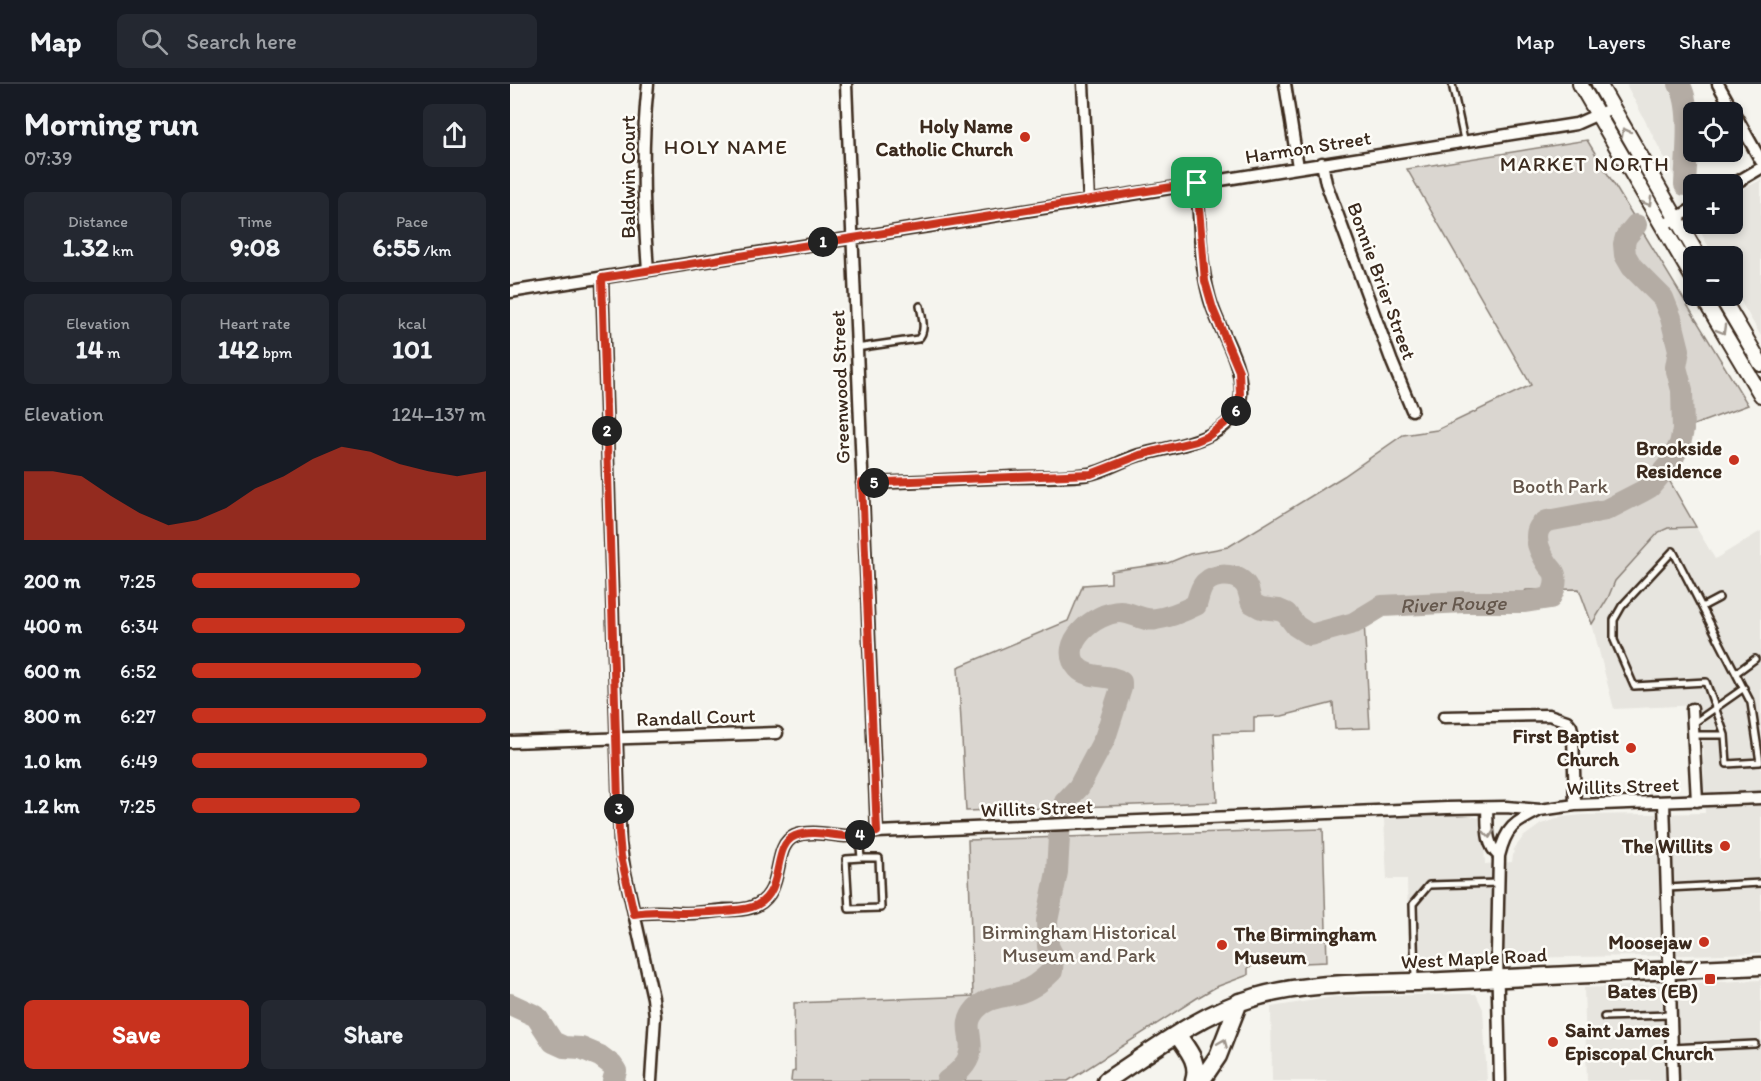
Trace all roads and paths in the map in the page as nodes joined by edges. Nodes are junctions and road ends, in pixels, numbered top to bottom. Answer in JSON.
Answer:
{"nodes":[{"id":1,"x":648,"y":84,"type":"edge"},
{"id":2,"x":846,"y":84,"type":"edge"},
{"id":3,"x":1083,"y":84,"type":"edge"},
{"id":4,"x":1285,"y":84,"type":"edge"},
{"id":5,"x":1452,"y":84,"type":"edge"},
{"id":6,"x":1580,"y":84,"type":"edge"},
{"id":7,"x":1599,"y":84,"type":"edge"},
{"id":8,"x":1718,"y":84,"type":"edge"},
{"id":9,"x":1612,"y":108,"type":"junction"},
{"id":10,"x":1597,"y":115,"type":"junction"},
{"id":11,"x":1464,"y":140,"type":"junction"},
{"id":12,"x":1761,"y":161,"type":"edge"},
{"id":13,"x":1322,"y":163,"type":"junction"},
{"id":14,"x":1298,"y":167,"type":"junction"},
{"id":15,"x":1761,"y":168,"type":"edge"},
{"id":16,"x":1743,"y":179,"type":"edge"},
{"id":17,"x":1197,"y":183,"type":"junction"},
{"id":18,"x":1089,"y":200,"type":"junction"},
{"id":19,"x":1683,"y":214,"type":"edge"},
{"id":20,"x":1675,"y":219,"type":"junction"},
{"id":21,"x":1662,"y":226,"type":"junction"},
{"id":22,"x":852,"y":237,"type":"junction"},
{"id":23,"x":1692,"y":246,"type":"edge"},
{"id":24,"x":1683,"y":261,"type":"edge"},
{"id":25,"x":648,"y":270,"type":"junction"},
{"id":26,"x":602,"y":278,"type":"junction"},
{"id":27,"x":510,"y":292,"type":"edge"},
{"id":28,"x":920,"y":306,"type":"dead end"},
{"id":29,"x":1708,"y":306,"type":"edge"},
{"id":30,"x":1727,"y":306,"type":"edge"},
{"id":31,"x":856,"y":348,"type":"junction"},
{"id":32,"x":1759,"y":357,"type":"edge"},
{"id":33,"x":1742,"y":364,"type":"junction"},
{"id":34,"x":1761,"y":395,"type":"edge"},
{"id":35,"x":1412,"y":410,"type":"dead end"},
{"id":36,"x":862,"y":483,"type":"junction"},
{"id":37,"x":1719,"y":598,"type":"dead end"},
{"id":38,"x":1702,"y":607,"type":"junction"},
{"id":39,"x":1755,"y":658,"type":"dead end"},
{"id":40,"x":1736,"y":673,"type":"junction"},
{"id":41,"x":1744,"y":688,"type":"junction"},
{"id":42,"x":1692,"y":709,"type":"dead end"},
{"id":43,"x":1717,"y":709,"type":"junction"},
{"id":44,"x":1444,"y":717,"type":"dead end"},
{"id":45,"x":1693,"y":724,"type":"junction"},
{"id":46,"x":777,"y":733,"type":"dead end"},
{"id":47,"x":1693,"y":735,"type":"junction"},
{"id":48,"x":1725,"y":735,"type":"junction"},
{"id":49,"x":616,"y":738,"type":"junction"},
{"id":50,"x":510,"y":742,"type":"edge"},
{"id":51,"x":1761,"y":798,"type":"edge"},
{"id":52,"x":1697,"y":801,"type":"junction"},
{"id":53,"x":1664,"y":802,"type":"junction"},
{"id":54,"x":1575,"y":805,"type":"junction"},
{"id":55,"x":1487,"y":808,"type":"junction"},
{"id":56,"x":1540,"y":810,"type":"junction"},
{"id":57,"x":877,"y":832,"type":"junction"},
{"id":58,"x":860,"y":836,"type":"junction"},
{"id":59,"x":1499,"y":856,"type":"junction"},
{"id":60,"x":861,"y":858,"type":"junction"},
{"id":61,"x":1499,"y":883,"type":"junction"},
{"id":62,"x":1761,"y":884,"type":"edge"},
{"id":63,"x":1666,"y":888,"type":"junction"},
{"id":64,"x":634,"y":914,"type":"junction"},
{"id":65,"x":1761,"y":966,"type":"edge"},
{"id":66,"x":1669,"y":970,"type":"junction"},
{"id":67,"x":1497,"y":977,"type":"junction"},
{"id":68,"x":1415,"y":982,"type":"junction"},
{"id":69,"x":1239,"y":1002,"type":"junction"},
{"id":70,"x":1670,"y":1015,"type":"junction"},
{"id":71,"x":1604,"y":1017,"type":"dead end"},
{"id":72,"x":1177,"y":1034,"type":"junction"},
{"id":73,"x":1755,"y":1044,"type":"dead end"},
{"id":74,"x":1671,"y":1048,"type":"junction"},
{"id":75,"x":651,"y":1081,"type":"edge"},
{"id":76,"x":1106,"y":1081,"type":"edge"},
{"id":77,"x":1194,"y":1081,"type":"edge"},
{"id":78,"x":1201,"y":1081,"type":"edge"},
{"id":79,"x":1500,"y":1081,"type":"edge"},
{"id":80,"x":1673,"y":1081,"type":"edge"}],
"edges":[{"from":1,"to":25,"type":"street","name":"Baldwin Court"},
{"from":2,"to":22,"type":"street","name":"Greenwood Street"},
{"from":3,"to":18,"type":"street"},
{"from":4,"to":14,"type":"street"},
{"from":5,"to":11,"type":"lane"},
{"from":6,"to":10,"type":"street"},
{"from":7,"to":9,"type":"street"},
{"from":8,"to":12,"type":"street"},
{"from":9,"to":10,"type":"street","name":"Harmon Street"},
{"from":20,"to":9,"type":"street","one_way":true},
{"from":10,"to":11,"type":"street","name":"Harmon Street"},
{"from":10,"to":21,"type":"street","one_way":true},
{"from":11,"to":13,"type":"street","name":"Harmon Street"},
{"from":13,"to":14,"type":"street","name":"Harmon Street"},
{"from":13,"to":35,"type":"street","name":"Bonnie Brier Street"},
{"from":14,"to":17,"type":"street","name":"Harmon Street"},
{"from":15,"to":16,"type":"street"},
{"from":17,"to":18,"type":"street","name":"Harmon Street"},
{"from":17,"to":36,"type":"street"},
{"from":18,"to":22,"type":"street","name":"Harmon Street"},
{"from":19,"to":20,"type":"street"},
{"from":20,"to":21,"type":"street"},
{"from":20,"to":23,"type":"street"},
{"from":21,"to":24,"type":"street"},
{"from":22,"to":25,"type":"street","name":"Harmon Street"},
{"from":22,"to":31,"type":"street","name":"Greenwood Street"},
{"from":25,"to":26,"type":"street","name":"Harmon Street"},
{"from":26,"to":27,"type":"street","name":"Harmon Street"},
{"from":26,"to":49,"type":"street"},
{"from":28,"to":31,"type":"lane"},
{"from":29,"to":33,"type":"street","one_way":true},
{"from":30,"to":32,"type":"street"},
{"from":31,"to":36,"type":"street","name":"Greenwood Street"},
{"from":32,"to":33,"type":"street"},
{"from":33,"to":34,"type":"street"},
{"from":36,"to":57,"type":"street","name":"Greenwood Street"},
{"from":37,"to":38,"type":"lane"},
{"from":38,"to":40,"type":"lane"},
{"from":38,"to":43,"type":"lane"},
{"from":39,"to":40,"type":"lane"},
{"from":40,"to":41,"type":"lane"},
{"from":41,"to":43,"type":"lane"},
{"from":41,"to":48,"type":"lane"},
{"from":42,"to":45,"type":"street"},
{"from":43,"to":45,"type":"lane"},
{"from":43,"to":48,"type":"lane"},
{"from":44,"to":54,"type":"street"},
{"from":45,"to":47,"type":"street"},
{"from":46,"to":49,"type":"street","name":"Randall Court"},
{"from":47,"to":48,"type":"lane"},
{"from":47,"to":52,"type":"street"},
{"from":49,"to":50,"type":"street","name":"Randall Court"},
{"from":49,"to":64,"type":"street"},
{"from":51,"to":52,"type":"street","name":"Willits Street"},
{"from":52,"to":53,"type":"street","name":"Willits Street"},
{"from":53,"to":54,"type":"street","name":"Willits Street"},
{"from":53,"to":63,"type":"street"},
{"from":54,"to":56,"type":"street","name":"Willits Street"},
{"from":55,"to":56,"type":"street","name":"Willits Street"},
{"from":55,"to":57,"type":"street","name":"Willits Street"},
{"from":55,"to":59,"type":"street","one_way":true},
{"from":56,"to":59,"type":"street"},
{"from":57,"to":58,"type":"street","name":"Willits Street"},
{"from":58,"to":60,"type":"lane"},
{"from":58,"to":64,"type":"street","name":"Willits Street"},
{"from":59,"to":61,"type":"street"},
{"from":60,"to":60,"type":"lane"},
{"from":61,"to":67,"type":"street"},
{"from":61,"to":68,"type":"lane"},
{"from":62,"to":63,"type":"lane"},
{"from":63,"to":66,"type":"street"},
{"from":64,"to":75,"type":"street"},
{"from":65,"to":66,"type":"main road","name":"West Maple Road"},
{"from":66,"to":67,"type":"main road","name":"West Maple Road"},
{"from":66,"to":70,"type":"street"},
{"from":67,"to":68,"type":"main road","name":"West Maple Road"},
{"from":67,"to":79,"type":"street"},
{"from":68,"to":69,"type":"main road","name":"West Maple Road"},
{"from":69,"to":72,"type":"main road","name":"West Maple Road"},
{"from":78,"to":69,"type":"main road","one_way":true},
{"from":70,"to":71,"type":"lane"},
{"from":70,"to":74,"type":"street"},
{"from":72,"to":76,"type":"main road","name":"West Maple Road"},
{"from":72,"to":77,"type":"main road"},
{"from":73,"to":74,"type":"lane"},
{"from":74,"to":80,"type":"street"}]}
